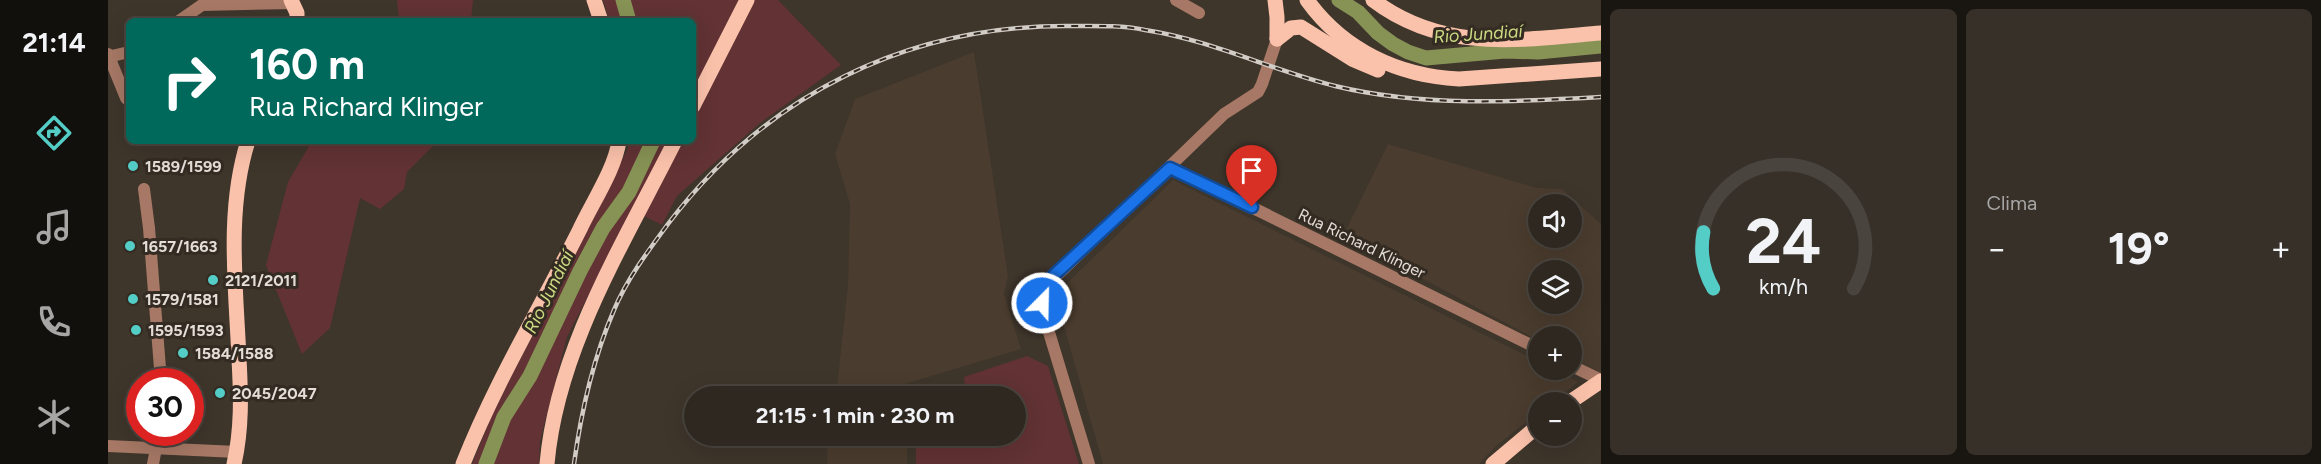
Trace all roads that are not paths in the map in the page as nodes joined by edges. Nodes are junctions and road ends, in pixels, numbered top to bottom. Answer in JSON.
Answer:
{"nodes":[{"id":1,"x":594,"y":0,"type":"edge"},
{"id":2,"x":747,"y":0,"type":"edge"},
{"id":3,"x":1176,"y":0,"type":"edge"},
{"id":4,"x":1275,"y":0,"type":"edge"},
{"id":5,"x":1307,"y":0,"type":"edge"},
{"id":6,"x":1373,"y":0,"type":"edge"},
{"id":7,"x":292,"y":2,"type":"edge"},
{"id":8,"x":1199,"y":13,"type":"dead end"},
{"id":9,"x":183,"y":18,"type":"edge"},
{"id":10,"x":296,"y":18,"type":"edge"},
{"id":11,"x":600,"y":18,"type":"edge"},
{"id":12,"x":1601,"y":33,"type":"edge"},
{"id":13,"x":1275,"y":43,"type":"junction"},
{"id":14,"x":126,"y":53,"type":"edge"},
{"id":15,"x":108,"y":56,"type":"edge"},
{"id":16,"x":1601,"y":69,"type":"edge"},
{"id":17,"x":1441,"y":79,"type":"junction"},
{"id":18,"x":126,"y":98,"type":"edge"},
{"id":19,"x":696,"y":100,"type":"edge"},
{"id":20,"x":247,"y":144,"type":"edge"},
{"id":21,"x":618,"y":144,"type":"edge"},
{"id":22,"x":673,"y":144,"type":"edge"},
{"id":23,"x":1170,"y":168,"type":"junction"},
{"id":24,"x":144,"y":189,"type":"dead end"},
{"id":25,"x":1528,"y":344,"type":"edge"},
{"id":26,"x":160,"y":368,"type":"edge"},
{"id":27,"x":1582,"y":371,"type":"edge"},
{"id":28,"x":1601,"y":381,"type":"edge"},
{"id":29,"x":1601,"y":393,"type":"edge"},
{"id":30,"x":1582,"y":394,"type":"edge"},
{"id":31,"x":1582,"y":405,"type":"edge"},
{"id":32,"x":1528,"y":434,"type":"edge"},
{"id":33,"x":1528,"y":445,"type":"edge"},
{"id":34,"x":108,"y":446,"type":"edge"},
{"id":35,"x":156,"y":447,"type":"junction"},
{"id":36,"x":235,"y":458,"type":"edge"},
{"id":37,"x":153,"y":464,"type":"edge"},
{"id":38,"x":463,"y":464,"type":"edge"},
{"id":39,"x":547,"y":464,"type":"edge"},
{"id":40,"x":1089,"y":464,"type":"edge"},
{"id":41,"x":1493,"y":464,"type":"edge"},
{"id":42,"x":1506,"y":464,"type":"edge"}],
"edges":[{"from":1,"to":11,"type":"main road"},
{"from":2,"to":19,"type":"main road"},
{"from":3,"to":8,"type":"street"},
{"from":4,"to":13,"type":"main road"},
{"from":5,"to":17,"type":"main road"},
{"from":6,"to":12,"type":"main road"},
{"from":7,"to":9,"type":"street"},
{"from":7,"to":10,"type":"main road"},
{"from":13,"to":17,"type":"main road"},
{"from":13,"to":23,"type":"street"},
{"from":14,"to":15,"type":"street"},
{"from":15,"to":18,"type":"street"},
{"from":16,"to":17,"type":"main road"},
{"from":20,"to":36,"type":"main road"},
{"from":21,"to":38,"type":"main road"},
{"from":22,"to":39,"type":"main road"},
{"from":23,"to":25,"type":"street","name":"Rua Richard Klinger"},
{"from":23,"to":40,"type":"street"},
{"from":24,"to":26,"type":"street"},
{"from":27,"to":28,"type":"street"},
{"from":28,"to":30,"type":"main road"},
{"from":29,"to":31,"type":"main road"},
{"from":32,"to":41,"type":"main road"},
{"from":33,"to":42,"type":"main road"},
{"from":34,"to":35,"type":"street"},
{"from":35,"to":36,"type":"street"},
{"from":35,"to":37,"type":"street"}]}
